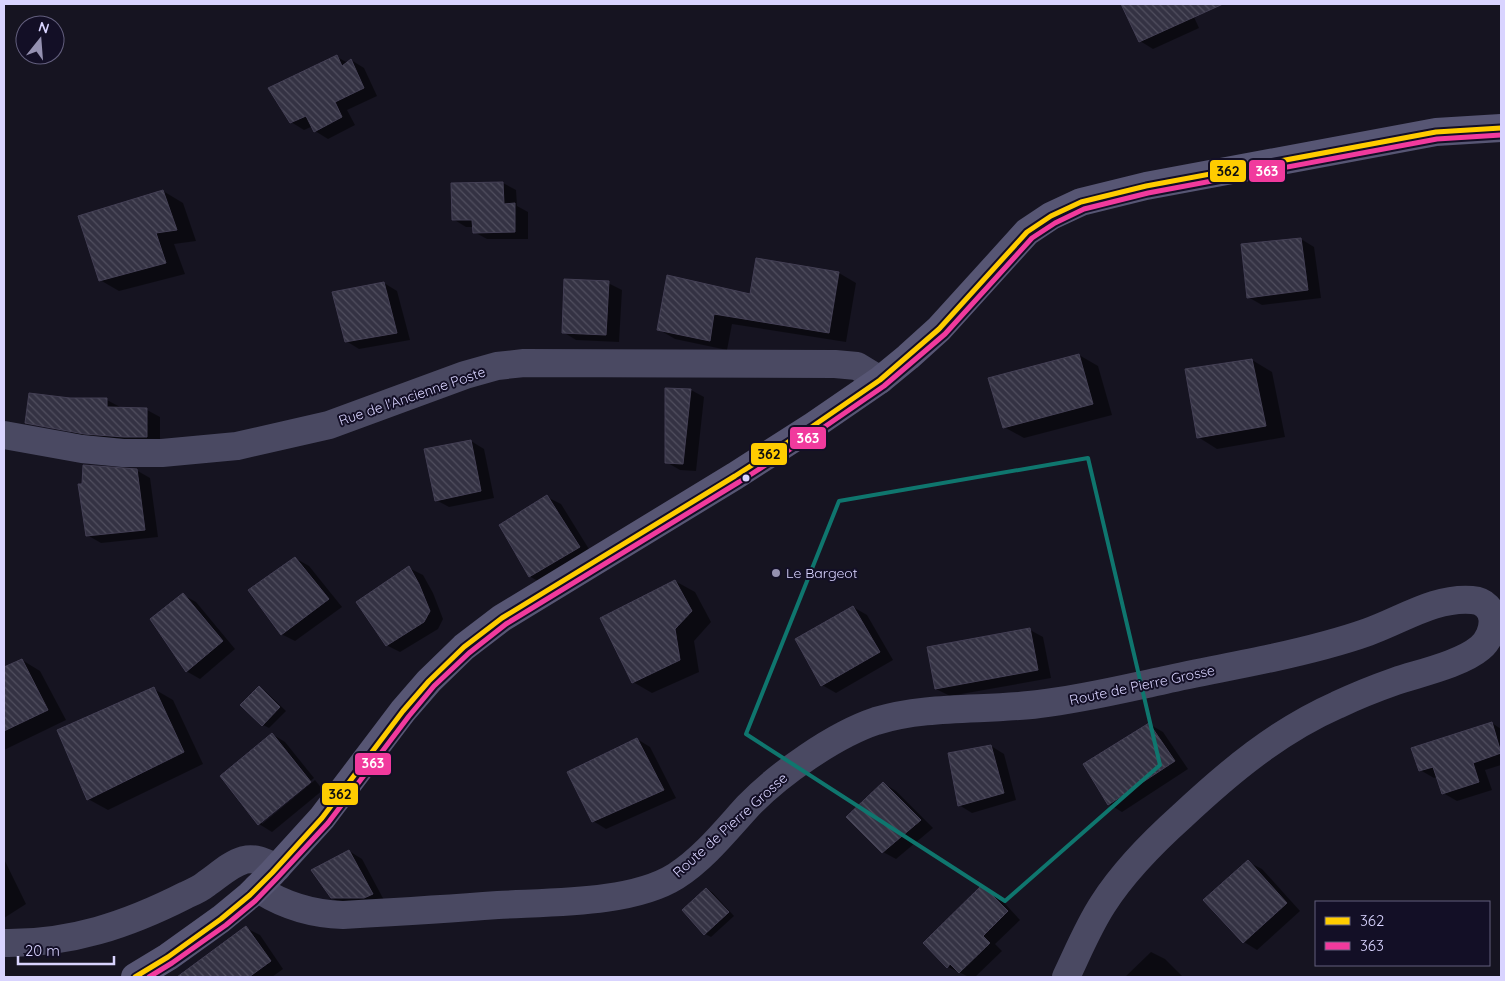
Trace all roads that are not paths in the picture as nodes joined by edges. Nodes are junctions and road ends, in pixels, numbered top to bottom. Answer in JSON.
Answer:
{"nodes":[{"id":1,"x":1501,"y":128,"type":"edge"},
{"id":2,"x":880,"y":380,"type":"junction"},
{"id":3,"x":4,"y":435,"type":"edge"},
{"id":4,"x":277,"y":868,"type":"junction"},
{"id":5,"x":257,"y":888,"type":"junction"},
{"id":6,"x":4,"y":943,"type":"edge"},
{"id":7,"x":135,"y":977,"type":"edge"},
{"id":8,"x":1066,"y":977,"type":"edge"}],
"edges":[{"from":1,"to":2,"type":"main road"},
{"from":2,"to":3,"type":"street","name":"Rue de l'Ancienne Poste"},
{"from":2,"to":4,"type":"main road"},
{"from":4,"to":5,"type":"main road"},
{"from":4,"to":6,"type":"street"},
{"from":5,"to":7,"type":"main road"},
{"from":5,"to":8,"type":"street","name":"Route de Pierre Grosse"}]}
